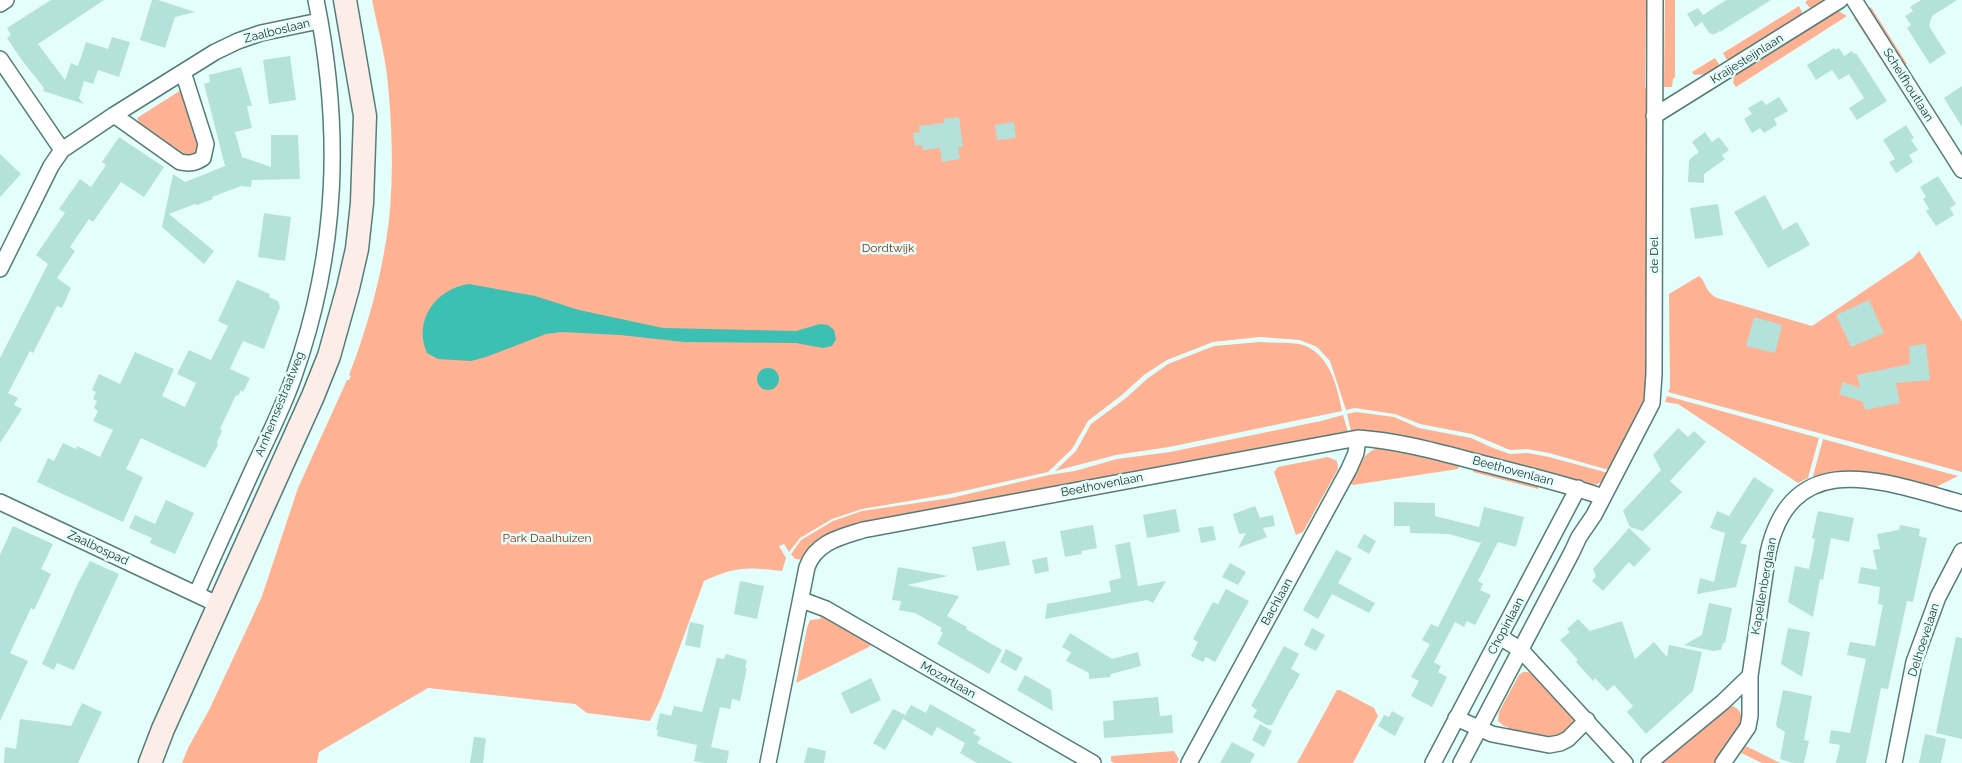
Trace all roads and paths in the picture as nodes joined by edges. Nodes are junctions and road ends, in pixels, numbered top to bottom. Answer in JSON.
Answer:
{"nodes":[{"id":1,"x":6,"y":0,"type":"edge"},
{"id":2,"x":316,"y":0,"type":"edge"},
{"id":3,"x":345,"y":0,"type":"edge"},
{"id":4,"x":1655,"y":0,"type":"edge"},
{"id":5,"x":1840,"y":0,"type":"edge"},
{"id":6,"x":1854,"y":0,"type":"edge"},
{"id":7,"x":0,"y":4,"type":"edge"},
{"id":8,"x":320,"y":21,"type":"junction"},
{"id":9,"x":0,"y":59,"type":"edge"},
{"id":10,"x":183,"y":72,"type":"junction"},
{"id":11,"x":114,"y":115,"type":"junction"},
{"id":12,"x":1654,"y":116,"type":"junction"},
{"id":13,"x":62,"y":150,"type":"junction"},
{"id":14,"x":1962,"y":170,"type":"edge"},
{"id":15,"x":0,"y":269,"type":"edge"},
{"id":16,"x":1358,"y":438,"type":"junction"},
{"id":17,"x":1578,"y":488,"type":"junction"},
{"id":18,"x":1603,"y":497,"type":"junction"},
{"id":19,"x":0,"y":502,"type":"edge"},
{"id":20,"x":1962,"y":503,"type":"edge"},
{"id":21,"x":1962,"y":551,"type":"edge"},
{"id":22,"x":197,"y":593,"type":"junction"},
{"id":23,"x":802,"y":600,"type":"junction"},
{"id":24,"x":219,"y":605,"type":"junction"},
{"id":25,"x":1500,"y":637,"type":"junction"},
{"id":26,"x":1521,"y":650,"type":"junction"},
{"id":27,"x":1750,"y":676,"type":"junction"},
{"id":28,"x":1456,"y":718,"type":"junction"},
{"id":29,"x":1587,"y":720,"type":"junction"},
{"id":30,"x":1479,"y":729,"type":"junction"},
{"id":31,"x":1727,"y":762,"type":"edge"},
{"id":32,"x":150,"y":763,"type":"edge"},
{"id":33,"x":768,"y":763,"type":"edge"},
{"id":34,"x":1093,"y":763,"type":"edge"},
{"id":35,"x":1189,"y":763,"type":"edge"},
{"id":36,"x":1433,"y":763,"type":"edge"},
{"id":37,"x":1461,"y":763,"type":"edge"},
{"id":38,"x":1625,"y":763,"type":"edge"},
{"id":39,"x":1649,"y":763,"type":"edge"},
{"id":40,"x":1894,"y":763,"type":"edge"}],
"edges":[{"from":1,"to":7,"type":"street"},
{"from":2,"to":8,"type":"street","name":"Arnhemsestraatweg"},
{"from":3,"to":24,"type":"main road","name":"Arnhemsestraatweg"},
{"from":4,"to":12,"type":"street","name":"de Del"},
{"from":5,"to":12,"type":"street","name":"Kraijesteijnlaan"},
{"from":6,"to":14,"type":"street","name":"Schelfhoutlaan"},
{"from":8,"to":10,"type":"street","name":"Zaalboslaan"},
{"from":8,"to":22,"type":"street","name":"Arnhemsestraatweg"},
{"from":9,"to":13,"type":"street"},
{"from":10,"to":11,"type":"street","name":"Zaalboslaan"},
{"from":10,"to":11,"type":"street"},
{"from":11,"to":13,"type":"street","name":"Zaalboslaan"},
{"from":12,"to":18,"type":"street","name":"de Del"},
{"from":13,"to":15,"type":"street","name":"Zaalboslaan"},
{"from":16,"to":17,"type":"street","name":"Beethovenlaan"},
{"from":16,"to":23,"type":"street","name":"Beethovenlaan"},
{"from":16,"to":35,"type":"street","name":"Bachlaan"},
{"from":17,"to":18,"type":"street","name":"Beethovenlaan"},
{"from":17,"to":25,"type":"street","name":"Chopinlaan"},
{"from":18,"to":26,"type":"street","name":"de Del"},
{"from":19,"to":22,"type":"street","name":"Zaalbospad"},
{"from":20,"to":27,"type":"street","name":"Kapellenberglaan"},
{"from":21,"to":40,"type":"street","name":"Delhoevelaan"},
{"from":22,"to":24,"type":"street"},
{"from":23,"to":33,"type":"street","name":"Beethovenlaan"},
{"from":23,"to":34,"type":"street","name":"Mozartlaan"},
{"from":24,"to":32,"type":"main road","name":"Arnhemsestraatweg"},
{"from":25,"to":26,"type":"street"},
{"from":25,"to":28,"type":"street","name":"Chopinlaan"},
{"from":26,"to":29,"type":"street"},
{"from":26,"to":30,"type":"street","name":"de Del"},
{"from":27,"to":31,"type":"street","name":"Kapellenberglaan"},
{"from":27,"to":39,"type":"street"},
{"from":28,"to":30,"type":"street"},
{"from":28,"to":36,"type":"street","name":"Chopinlaan"},
{"from":29,"to":30,"type":"street"},
{"from":29,"to":38,"type":"street"},
{"from":30,"to":37,"type":"street","name":"de Del"}]}
